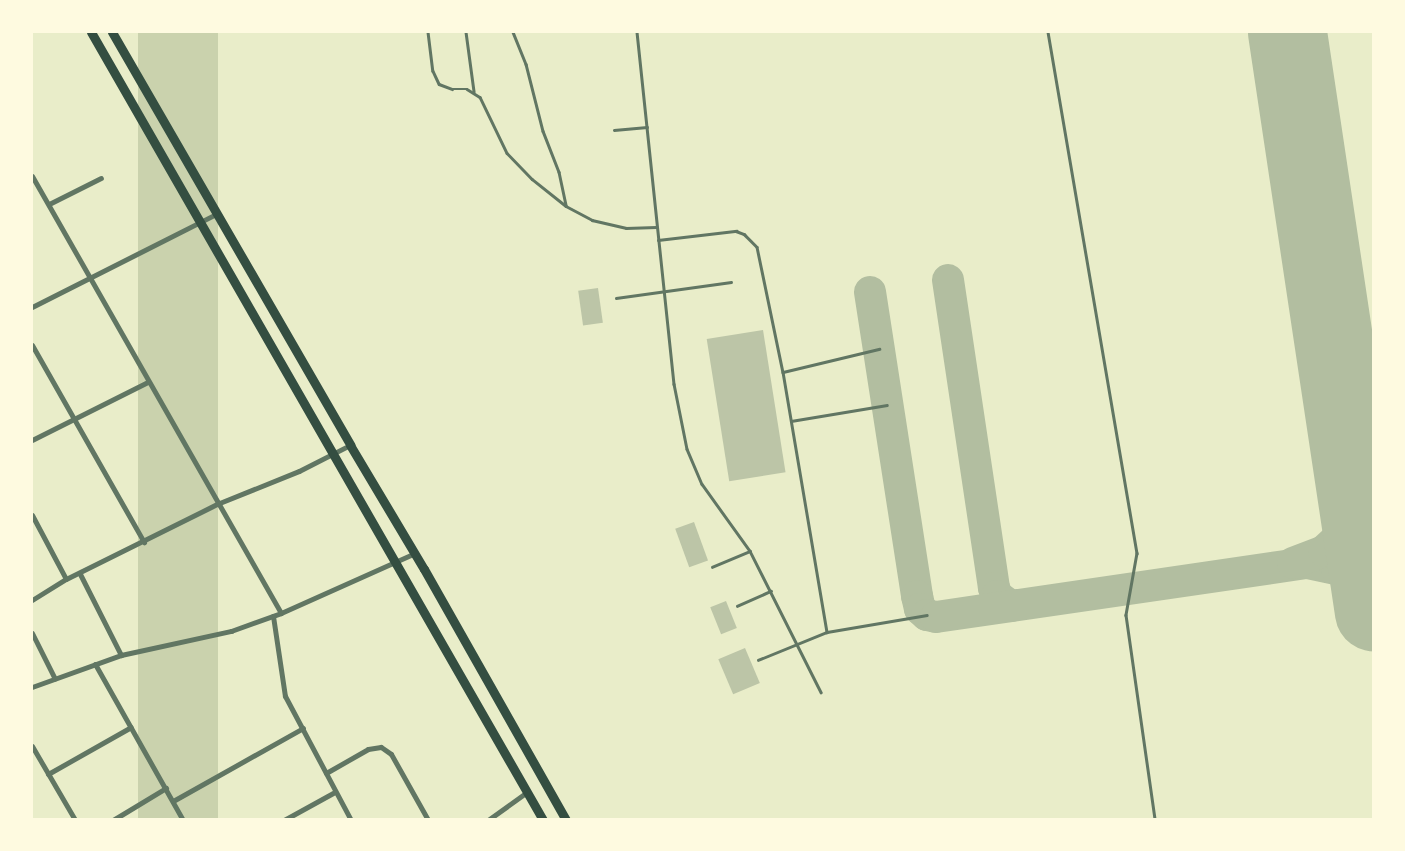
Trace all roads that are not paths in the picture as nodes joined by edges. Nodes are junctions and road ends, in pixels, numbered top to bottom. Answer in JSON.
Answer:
{"nodes":[{"id":1,"x":92,"y":32,"type":"edge"},
{"id":2,"x":112,"y":32,"type":"edge"},
{"id":3,"x":428,"y":32,"type":"edge"},
{"id":4,"x":466,"y":32,"type":"edge"},
{"id":5,"x":513,"y":32,"type":"edge"},
{"id":6,"x":637,"y":32,"type":"edge"},
{"id":7,"x":1048,"y":32,"type":"edge"},
{"id":8,"x":474,"y":92,"type":"junction"},
{"id":9,"x":647,"y":127,"type":"junction"},
{"id":10,"x":614,"y":130,"type":"dead end"},
{"id":11,"x":32,"y":176,"type":"edge"},
{"id":12,"x":101,"y":178,"type":"dead end"},
{"id":13,"x":49,"y":204,"type":"junction"},
{"id":14,"x":566,"y":206,"type":"junction"},
{"id":15,"x":216,"y":214,"type":"junction"},
{"id":16,"x":200,"y":223,"type":"junction"},
{"id":17,"x":657,"y":227,"type":"junction"},
{"id":18,"x":658,"y":240,"type":"junction"},
{"id":19,"x":90,"y":278,"type":"junction"},
{"id":20,"x":731,"y":282,"type":"dead end"},
{"id":21,"x":664,"y":291,"type":"junction"},
{"id":22,"x":616,"y":298,"type":"dead end"},
{"id":23,"x":32,"y":307,"type":"edge"},
{"id":24,"x":32,"y":345,"type":"edge"},
{"id":25,"x":879,"y":349,"type":"dead end"},
{"id":26,"x":783,"y":372,"type":"junction"},
{"id":27,"x":148,"y":382,"type":"junction"},
{"id":28,"x":887,"y":405,"type":"dead end"},
{"id":29,"x":73,"y":419,"type":"junction"},
{"id":30,"x":791,"y":421,"type":"junction"},
{"id":31,"x":32,"y":440,"type":"edge"},
{"id":32,"x":350,"y":445,"type":"junction"},
{"id":33,"x":335,"y":453,"type":"junction"},
{"id":34,"x":217,"y":504,"type":"junction"},
{"id":35,"x":32,"y":515,"type":"edge"},
{"id":36,"x":144,"y":541,"type":"junction"},
{"id":37,"x":750,"y":551,"type":"junction"},
{"id":38,"x":415,"y":553,"type":"junction"},
{"id":39,"x":397,"y":562,"type":"junction"},
{"id":40,"x":712,"y":567,"type":"dead end"},
{"id":41,"x":80,"y":574,"type":"junction"},
{"id":42,"x":66,"y":579,"type":"junction"},
{"id":43,"x":771,"y":591,"type":"junction"},
{"id":44,"x":32,"y":600,"type":"edge"},
{"id":45,"x":737,"y":606,"type":"dead end"},
{"id":46,"x":281,"y":614,"type":"junction"},
{"id":47,"x":927,"y":615,"type":"dead end"},
{"id":48,"x":273,"y":616,"type":"junction"},
{"id":49,"x":827,"y":632,"type":"junction"},
{"id":50,"x":32,"y":633,"type":"edge"},
{"id":51,"x":797,"y":643,"type":"junction"},
{"id":52,"x":121,"y":655,"type":"junction"},
{"id":53,"x":758,"y":660,"type":"dead end"},
{"id":54,"x":95,"y":664,"type":"junction"},
{"id":55,"x":55,"y":679,"type":"junction"},
{"id":56,"x":32,"y":688,"type":"edge"},
{"id":57,"x":821,"y":692,"type":"dead end"},
{"id":58,"x":131,"y":727,"type":"junction"},
{"id":59,"x":303,"y":728,"type":"junction"},
{"id":60,"x":32,"y":746,"type":"edge"},
{"id":61,"x":326,"y":773,"type":"junction"},
{"id":62,"x":48,"y":774,"type":"junction"},
{"id":63,"x":166,"y":788,"type":"junction"},
{"id":64,"x":335,"y":792,"type":"junction"},
{"id":65,"x":527,"y":792,"type":"junction"},
{"id":66,"x":173,"y":801,"type":"junction"},
{"id":67,"x":75,"y":820,"type":"edge"},
{"id":68,"x":113,"y":820,"type":"edge"},
{"id":69,"x":183,"y":820,"type":"edge"},
{"id":70,"x":284,"y":820,"type":"edge"},
{"id":71,"x":351,"y":820,"type":"edge"},
{"id":72,"x":428,"y":820,"type":"edge"},
{"id":73,"x":488,"y":820,"type":"edge"},
{"id":74,"x":543,"y":820,"type":"edge"},
{"id":75,"x":566,"y":820,"type":"edge"},
{"id":76,"x":1155,"y":820,"type":"edge"}],
"edges":[{"from":1,"to":16,"type":"main road"},
{"from":2,"to":15,"type":"main road"},
{"from":3,"to":8,"type":"lane"},
{"from":4,"to":8,"type":"lane"},
{"from":5,"to":14,"type":"lane"},
{"from":6,"to":9,"type":"lane"},
{"from":7,"to":76,"type":"lane"},
{"from":8,"to":14,"type":"lane"},
{"from":9,"to":10,"type":"lane"},
{"from":9,"to":17,"type":"lane"},
{"from":11,"to":13,"type":"street"},
{"from":12,"to":13,"type":"street"},
{"from":13,"to":19,"type":"street"},
{"from":14,"to":17,"type":"lane"},
{"from":15,"to":16,"type":"street"},
{"from":15,"to":32,"type":"main road"},
{"from":16,"to":19,"type":"street"},
{"from":16,"to":33,"type":"main road"},
{"from":17,"to":18,"type":"lane"},
{"from":18,"to":21,"type":"lane"},
{"from":18,"to":26,"type":"lane"},
{"from":19,"to":23,"type":"street"},
{"from":19,"to":27,"type":"street"},
{"from":20,"to":21,"type":"lane"},
{"from":21,"to":22,"type":"lane"},
{"from":21,"to":37,"type":"lane"},
{"from":24,"to":29,"type":"street"},
{"from":25,"to":26,"type":"lane"},
{"from":26,"to":30,"type":"lane"},
{"from":27,"to":29,"type":"street"},
{"from":27,"to":34,"type":"street"},
{"from":28,"to":30,"type":"lane"},
{"from":29,"to":31,"type":"street"},
{"from":29,"to":36,"type":"street"},
{"from":30,"to":49,"type":"lane"},
{"from":32,"to":33,"type":"street"},
{"from":32,"to":38,"type":"main road"},
{"from":33,"to":34,"type":"street"},
{"from":33,"to":39,"type":"main road"},
{"from":34,"to":36,"type":"street"},
{"from":34,"to":46,"type":"street"},
{"from":35,"to":42,"type":"street"},
{"from":36,"to":41,"type":"street"},
{"from":37,"to":40,"type":"lane"},
{"from":37,"to":43,"type":"lane"},
{"from":38,"to":39,"type":"street"},
{"from":38,"to":75,"type":"main road"},
{"from":39,"to":46,"type":"street"},
{"from":39,"to":65,"type":"main road"},
{"from":41,"to":42,"type":"street"},
{"from":41,"to":52,"type":"street"},
{"from":42,"to":44,"type":"street"},
{"from":43,"to":45,"type":"lane"},
{"from":43,"to":51,"type":"lane"},
{"from":46,"to":48,"type":"street"},
{"from":47,"to":49,"type":"lane"},
{"from":48,"to":52,"type":"street"},
{"from":48,"to":59,"type":"street"},
{"from":49,"to":51,"type":"lane"},
{"from":50,"to":55,"type":"street"},
{"from":51,"to":53,"type":"lane"},
{"from":51,"to":57,"type":"lane"},
{"from":52,"to":54,"type":"street"},
{"from":54,"to":55,"type":"street"},
{"from":54,"to":58,"type":"street"},
{"from":55,"to":56,"type":"street"},
{"from":58,"to":62,"type":"street"},
{"from":58,"to":63,"type":"street"},
{"from":59,"to":61,"type":"street"},
{"from":59,"to":66,"type":"street"},
{"from":60,"to":62,"type":"street"},
{"from":61,"to":64,"type":"street"},
{"from":61,"to":72,"type":"street"},
{"from":62,"to":67,"type":"street"},
{"from":63,"to":66,"type":"street"},
{"from":63,"to":68,"type":"street"},
{"from":64,"to":70,"type":"street"},
{"from":64,"to":71,"type":"street"},
{"from":65,"to":73,"type":"street"},
{"from":65,"to":74,"type":"main road"},
{"from":66,"to":69,"type":"street"}]}
